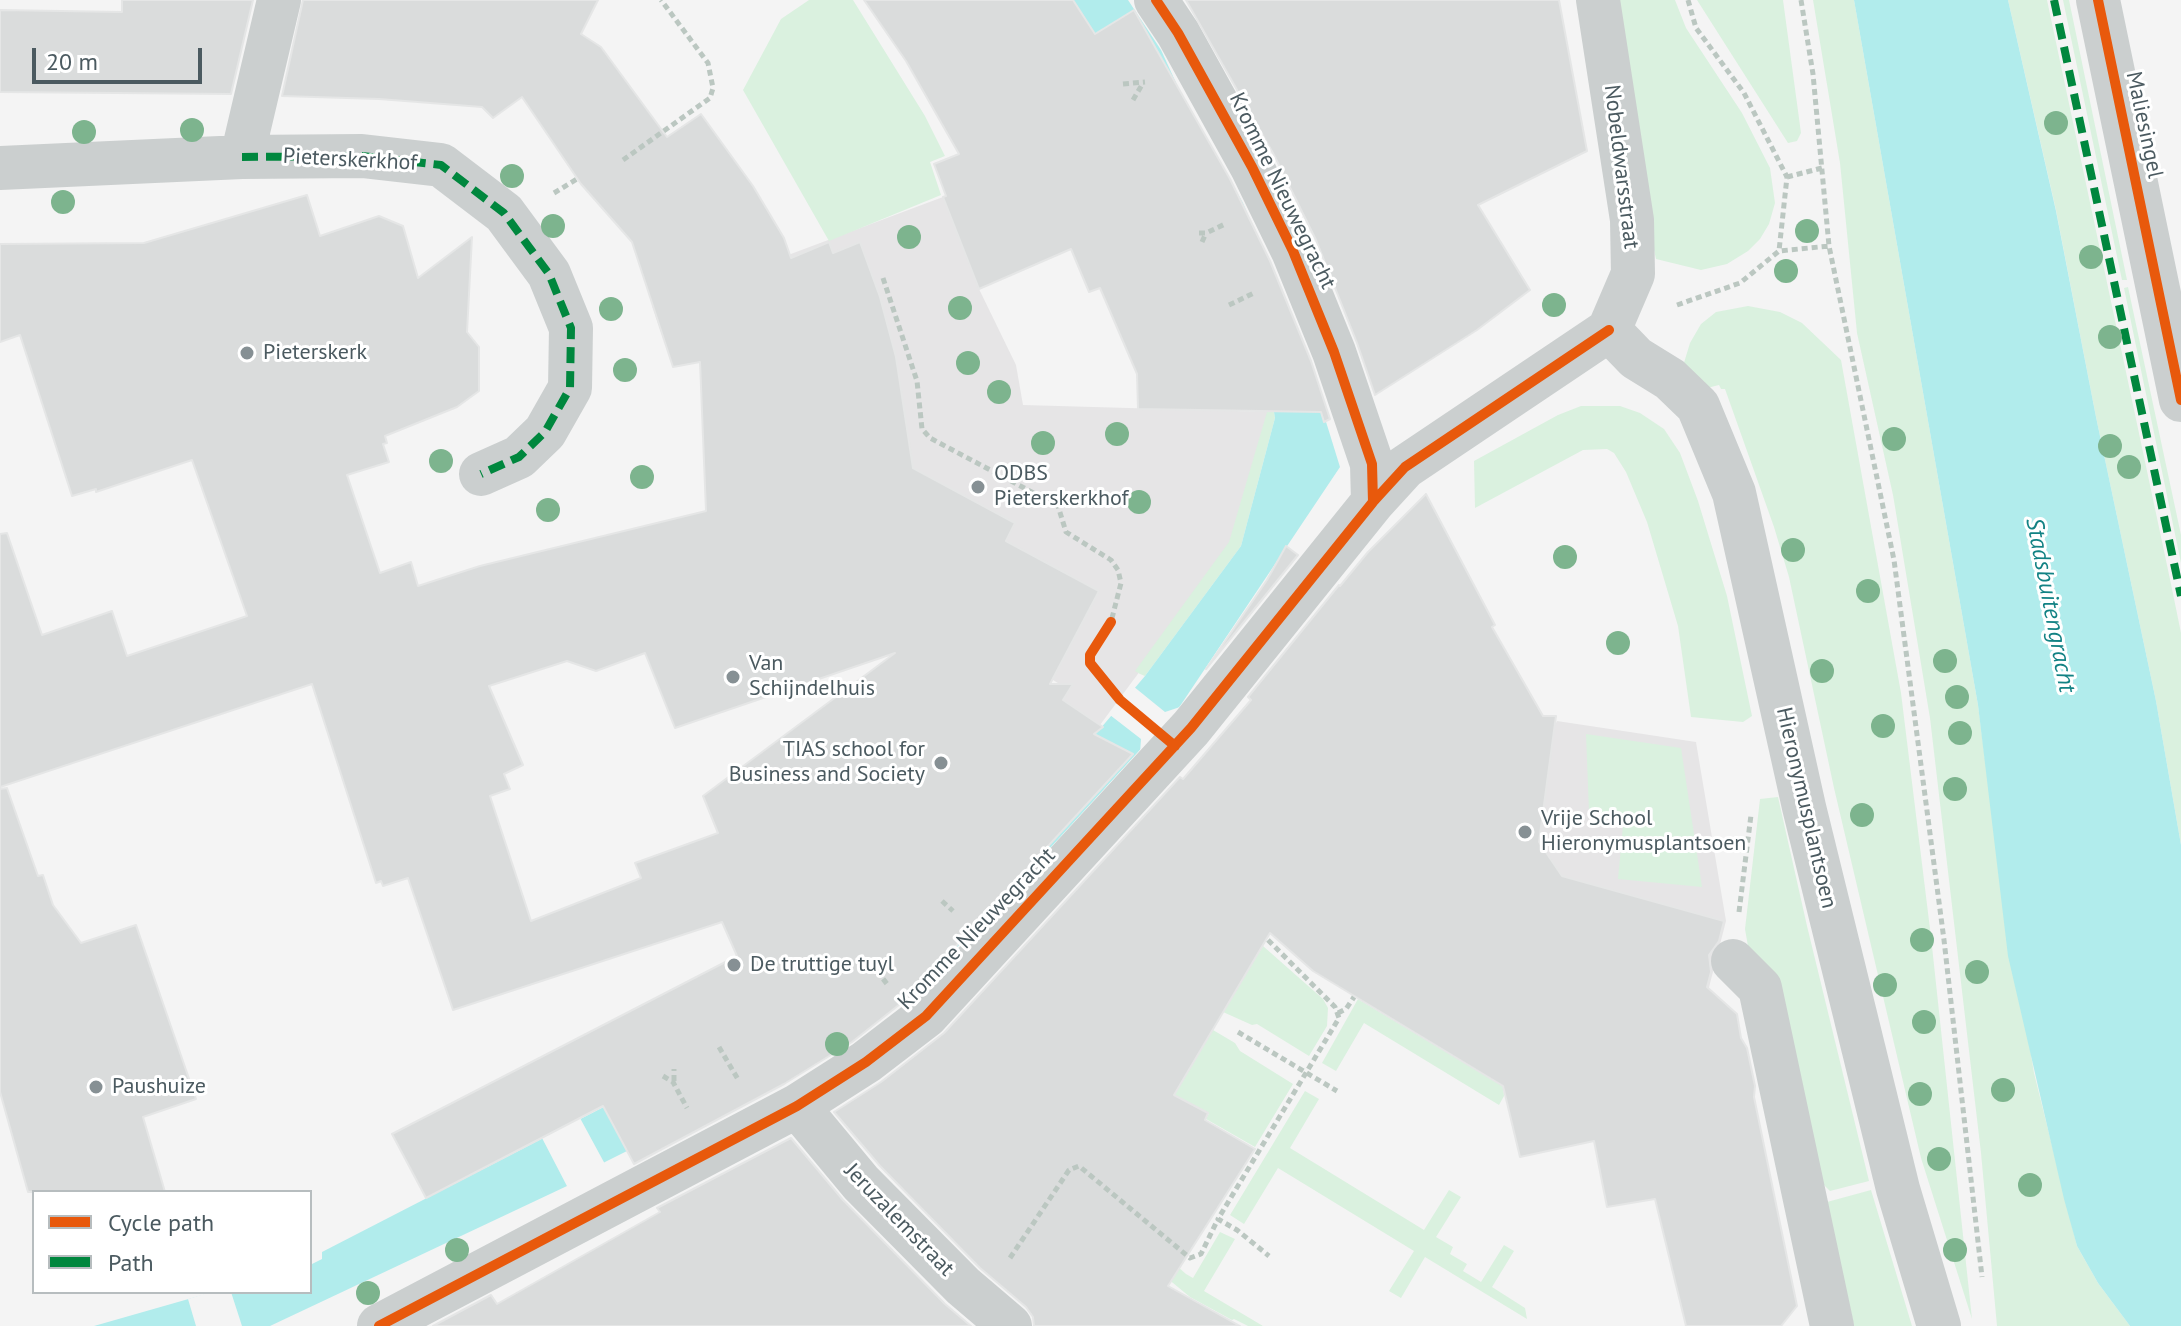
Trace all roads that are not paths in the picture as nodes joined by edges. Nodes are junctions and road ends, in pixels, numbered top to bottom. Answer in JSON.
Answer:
{"nodes":[{"id":1,"x":279,"y":0,"type":"edge"},
{"id":2,"x":1156,"y":0,"type":"edge"},
{"id":3,"x":1598,"y":0,"type":"edge"},
{"id":4,"x":2098,"y":0,"type":"edge"},
{"id":5,"x":242,"y":157,"type":"junction"},
{"id":6,"x":0,"y":168,"type":"edge"},
{"id":7,"x":1609,"y":330,"type":"junction"},
{"id":8,"x":2181,"y":400,"type":"edge"},
{"id":9,"x":481,"y":474,"type":"dead end"},
{"id":10,"x":1373,"y":502,"type":"junction"},
{"id":11,"x":1733,"y":961,"type":"road end"},
{"id":12,"x":797,"y":1106,"type":"junction"},
{"id":13,"x":379,"y":1326,"type":"edge"},
{"id":14,"x":1010,"y":1326,"type":"edge"},
{"id":15,"x":1832,"y":1326,"type":"edge"},
{"id":16,"x":1939,"y":1326,"type":"edge"}],
"edges":[{"from":1,"to":5,"type":"street"},
{"from":2,"to":10,"type":"street","name":"Kromme Nieuwegracht"},
{"from":3,"to":7,"type":"street","name":"Nobeldwarsstraat"},
{"from":4,"to":8,"type":"street","name":"Maliesingel"},
{"from":5,"to":6,"type":"street","name":"Pieterskerkhof"},
{"from":5,"to":9,"type":"street","name":"Pieterskerkhof"},
{"from":7,"to":10,"type":"street","name":"Kromme Nieuwegracht"},
{"from":7,"to":16,"type":"street","name":"Hieronymusplantsoen"},
{"from":10,"to":12,"type":"street","name":"Kromme Nieuwegracht"},
{"from":11,"to":15,"type":"street"},
{"from":12,"to":13,"type":"street","name":"Kromme Nieuwegracht"},
{"from":12,"to":14,"type":"street","name":"Jeruzalemstraat"}]}
